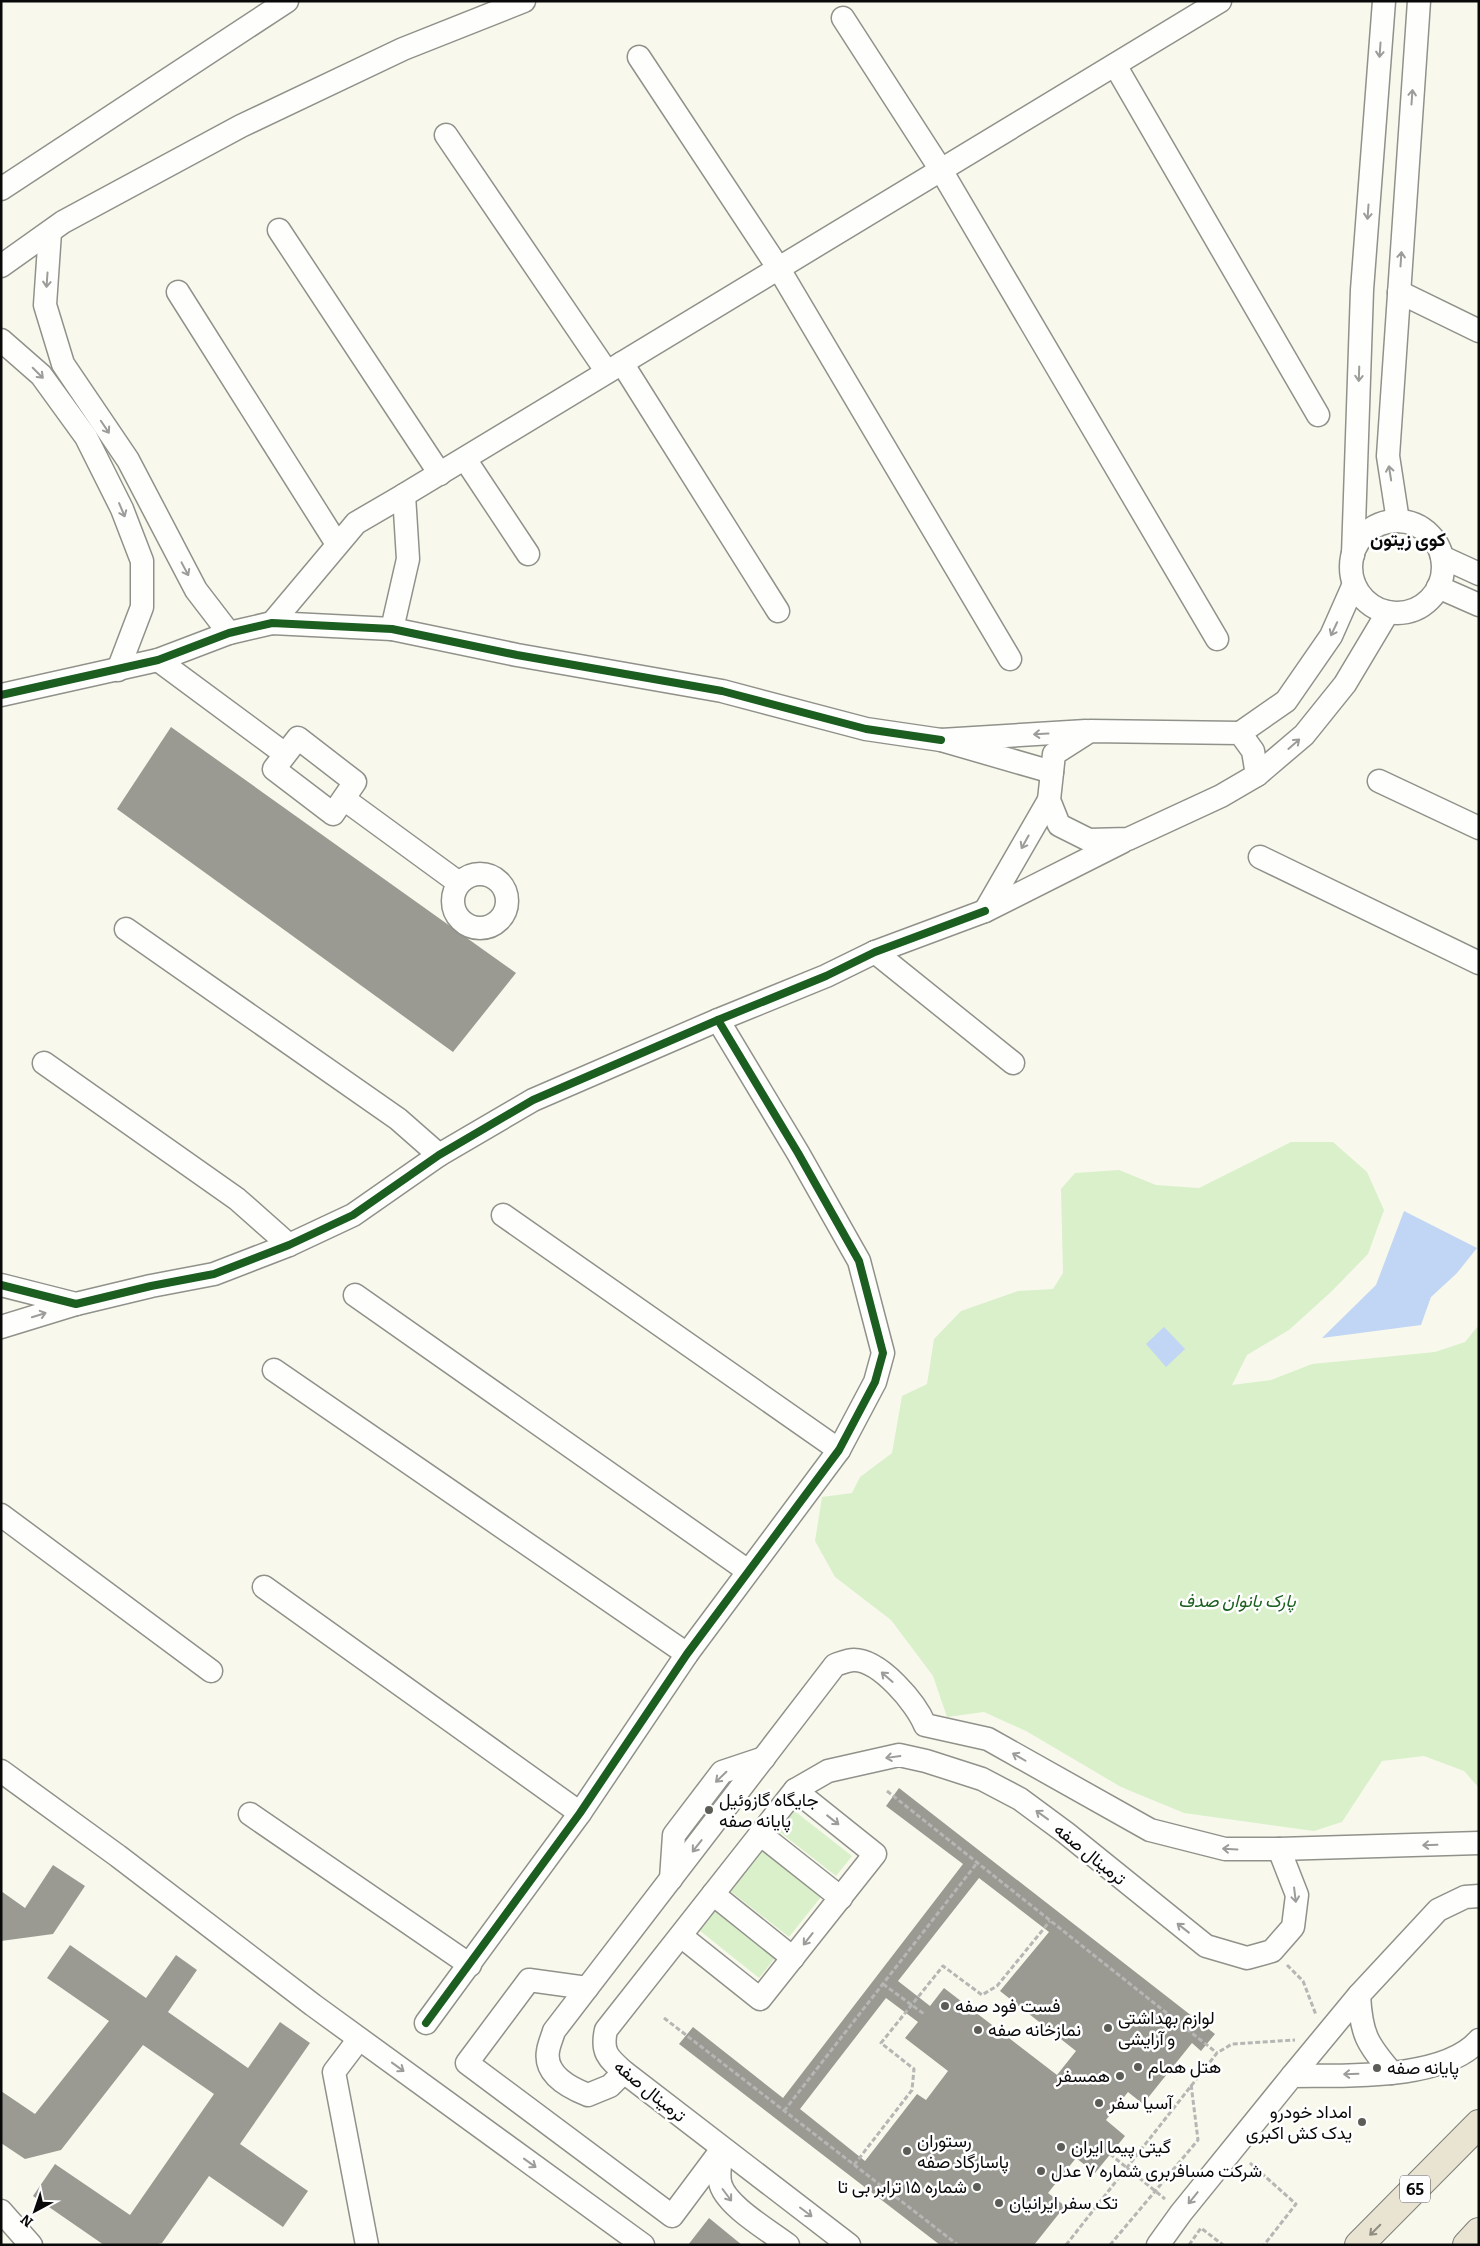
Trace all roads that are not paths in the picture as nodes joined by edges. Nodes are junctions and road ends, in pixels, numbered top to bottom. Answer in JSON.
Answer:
{"nodes":[{"id":1,"x":287,"y":1,"type":"edge"},
{"id":2,"x":524,"y":1,"type":"edge"},
{"id":3,"x":1220,"y":1,"type":"edge"},
{"id":4,"x":1384,"y":1,"type":"edge"},
{"id":5,"x":1419,"y":1,"type":"edge"},
{"id":6,"x":843,"y":18,"type":"dead end"},
{"id":7,"x":639,"y":57,"type":"dead end"},
{"id":8,"x":1116,"y":65,"type":"junction"},
{"id":9,"x":446,"y":135,"type":"dead end"},
{"id":10,"x":941,"y":170,"type":"junction"},
{"id":11,"x":1,"y":189,"type":"edge"},
{"id":12,"x":278,"y":230,"type":"dead end"},
{"id":13,"x":50,"y":232,"type":"junction"},
{"id":14,"x":1,"y":266,"type":"edge"},
{"id":15,"x":779,"y":269,"type":"junction"},
{"id":16,"x":178,"y":292,"type":"dead end"},
{"id":17,"x":1399,"y":292,"type":"junction"},
{"id":18,"x":1479,"y":331,"type":"edge"},
{"id":19,"x":1,"y":340,"type":"edge"},
{"id":20,"x":615,"y":368,"type":"junction"},
{"id":21,"x":1318,"y":415,"type":"dead end"},
{"id":22,"x":465,"y":459,"type":"junction"},
{"id":23,"x":440,"y":474,"type":"junction"},
{"id":24,"x":404,"y":495,"type":"junction"},
{"id":25,"x":1398,"y":521,"type":"junction"},
{"id":26,"x":337,"y":544,"type":"junction"},
{"id":27,"x":528,"y":554,"type":"dead end"},
{"id":28,"x":1353,"y":555,"type":"junction"},
{"id":29,"x":1442,"y":557,"type":"junction"},
{"id":30,"x":1479,"y":574,"type":"edge"},
{"id":31,"x":1354,"y":584,"type":"junction"},
{"id":32,"x":1438,"y":587,"type":"junction"},
{"id":33,"x":1479,"y":605,"type":"edge"},
{"id":34,"x":778,"y":611,"type":"dead end"},
{"id":35,"x":1388,"y":612,"type":"junction"},
{"id":36,"x":272,"y":623,"type":"junction"},
{"id":37,"x":392,"y":629,"type":"junction"},
{"id":38,"x":229,"y":633,"type":"junction"},
{"id":39,"x":1217,"y":639,"type":"dead end"},
{"id":40,"x":1010,"y":659,"type":"dead end"},
{"id":41,"x":158,"y":660,"type":"junction"},
{"id":42,"x":118,"y":670,"type":"junction"},
{"id":43,"x":1,"y":695,"type":"edge"},
{"id":44,"x":1090,"y":731,"type":"junction"},
{"id":45,"x":1240,"y":733,"type":"junction"},
{"id":46,"x":941,"y":740,"type":"junction"},
{"id":47,"x":285,"y":754,"type":"junction"},
{"id":48,"x":1052,"y":772,"type":"junction"},
{"id":49,"x":1257,"y":775,"type":"junction"},
{"id":50,"x":1379,"y":781,"type":"dead end"},
{"id":51,"x":344,"y":799,"type":"junction"},
{"id":52,"x":1049,"y":800,"type":"junction"},
{"id":53,"x":1479,"y":828,"type":"edge"},
{"id":54,"x":1128,"y":839,"type":"junction"},
{"id":55,"x":1260,"y":857,"type":"dead end"},
{"id":56,"x":458,"y":883,"type":"dead end"},
{"id":57,"x":985,"y":911,"type":"junction"},
{"id":58,"x":126,"y":930,"type":"dead end"},
{"id":59,"x":875,"y":952,"type":"junction"},
{"id":60,"x":1479,"y":963,"type":"edge"},
{"id":61,"x":718,"y":1020,"type":"junction"},
{"id":62,"x":44,"y":1063,"type":"dead end"},
{"id":63,"x":1013,"y":1063,"type":"dead end"},
{"id":64,"x":439,"y":1155,"type":"junction"},
{"id":65,"x":503,"y":1215,"type":"dead end"},
{"id":66,"x":289,"y":1245,"type":"junction"},
{"id":67,"x":1,"y":1285,"type":"edge"},
{"id":68,"x":355,"y":1295,"type":"dead end"},
{"id":69,"x":76,"y":1304,"type":"junction"},
{"id":70,"x":1,"y":1327,"type":"edge"},
{"id":71,"x":274,"y":1370,"type":"dead end"},
{"id":72,"x":838,"y":1450,"type":"junction"},
{"id":73,"x":1,"y":1515,"type":"edge"},
{"id":74,"x":748,"y":1571,"type":"junction"},
{"id":75,"x":264,"y":1587,"type":"dead end"},
{"id":76,"x":687,"y":1654,"type":"junction"},
{"id":77,"x":212,"y":1671,"type":"dead end"},
{"id":78,"x":925,"y":1725,"type":"junction"},
{"id":79,"x":926,"y":1761,"type":"junction"},
{"id":80,"x":1,"y":1771,"type":"edge"},
{"id":81,"x":794,"y":1790,"type":"junction"},
{"id":82,"x":580,"y":1813,"type":"junction"},
{"id":83,"x":250,"y":1814,"type":"dead end"},
{"id":84,"x":760,"y":1834,"type":"junction"},
{"id":85,"x":1479,"y":1843,"type":"edge"},
{"id":86,"x":1279,"y":1850,"type":"junction"},
{"id":87,"x":713,"y":1894,"type":"junction"},
{"id":88,"x":1479,"y":1896,"type":"edge"},
{"id":89,"x":840,"y":1898,"type":"junction"},
{"id":90,"x":681,"y":1936,"type":"junction"},
{"id":91,"x":793,"y":1958,"type":"junction"},
{"id":92,"x":470,"y":1966,"type":"junction"},
{"id":93,"x":587,"y":1988,"type":"junction"},
{"id":94,"x":1359,"y":1995,"type":"junction"},
{"id":95,"x":426,"y":2023,"type":"dead end"},
{"id":96,"x":359,"y":2039,"type":"junction"},
{"id":97,"x":1479,"y":2040,"type":"edge"},
{"id":98,"x":624,"y":2072,"type":"junction"},
{"id":99,"x":1392,"y":2073,"type":"junction"},
{"id":100,"x":1292,"y":2076,"type":"junction"},
{"id":101,"x":1475,"y":2129,"type":"edge"},
{"id":102,"x":722,"y":2149,"type":"junction"},
{"id":103,"x":4,"y":2217,"type":"edge"},
{"id":104,"x":1479,"y":2232,"type":"edge"},
{"id":105,"x":31,"y":2245,"type":"edge"},
{"id":106,"x":366,"y":2245,"type":"edge"},
{"id":107,"x":643,"y":2245,"type":"edge"},
{"id":108,"x":788,"y":2245,"type":"edge"},
{"id":109,"x":849,"y":2245,"type":"edge"},
{"id":110,"x":1158,"y":2245,"type":"edge"},
{"id":111,"x":1359,"y":2245,"type":"edge"},
{"id":112,"x":1387,"y":2245,"type":"edge"},
{"id":113,"x":1467,"y":2245,"type":"edge"}],
"edges":[{"from":1,"to":11,"type":"street"},
{"from":2,"to":13,"type":"street"},
{"from":3,"to":8,"type":"street"},
{"from":4,"to":28,"type":"street","one_way":true},
{"from":17,"to":5,"type":"street","one_way":true},
{"from":6,"to":10,"type":"street"},
{"from":7,"to":15,"type":"street"},
{"from":8,"to":10,"type":"street"},
{"from":8,"to":21,"type":"street"},
{"from":9,"to":20,"type":"street"},
{"from":10,"to":15,"type":"street"},
{"from":10,"to":39,"type":"street"},
{"from":12,"to":23,"type":"street"},
{"from":13,"to":14,"type":"street"},
{"from":13,"to":38,"type":"street","one_way":true},
{"from":15,"to":20,"type":"street"},
{"from":15,"to":40,"type":"street"},
{"from":16,"to":26,"type":"street"},
{"from":17,"to":18,"type":"street"},
{"from":25,"to":17,"type":"street","one_way":true},
{"from":19,"to":42,"type":"street","one_way":true},
{"from":20,"to":22,"type":"street"},
{"from":20,"to":34,"type":"street"},
{"from":22,"to":23,"type":"street"},
{"from":22,"to":27,"type":"street"},
{"from":23,"to":24,"type":"street"},
{"from":24,"to":26,"type":"street"},
{"from":24,"to":37,"type":"street"},
{"from":25,"to":28,"type":"street"},
{"from":25,"to":29,"type":"street"},
{"from":26,"to":36,"type":"street"},
{"from":28,"to":31,"type":"street"},
{"from":29,"to":30,"type":"street"},
{"from":29,"to":32,"type":"street"},
{"from":31,"to":35,"type":"street"},
{"from":31,"to":45,"type":"street","one_way":true},
{"from":32,"to":33,"type":"street"},
{"from":32,"to":35,"type":"street"},
{"from":49,"to":35,"type":"street","one_way":true},
{"from":36,"to":37,"type":"street"},
{"from":36,"to":38,"type":"street"},
{"from":37,"to":46,"type":"street"},
{"from":38,"to":41,"type":"street"},
{"from":41,"to":42,"type":"street"},
{"from":41,"to":47,"type":"street"},
{"from":42,"to":43,"type":"street"},
{"from":44,"to":45,"type":"street"},
{"from":44,"to":46,"type":"street","one_way":true},
{"from":44,"to":48,"type":"street"},
{"from":45,"to":49,"type":"street"},
{"from":46,"to":48,"type":"street"},
{"from":47,"to":51,"type":"street"},
{"from":47,"to":51,"type":"street"},
{"from":48,"to":52,"type":"street"},
{"from":49,"to":54,"type":"street"},
{"from":50,"to":53,"type":"street"},
{"from":51,"to":56,"type":"street"},
{"from":52,"to":54,"type":"street"},
{"from":52,"to":57,"type":"street","one_way":true},
{"from":54,"to":57,"type":"street"},
{"from":55,"to":60,"type":"street"},
{"from":57,"to":59,"type":"street"},
{"from":58,"to":64,"type":"street"},
{"from":59,"to":61,"type":"street"},
{"from":59,"to":63,"type":"street"},
{"from":61,"to":64,"type":"street"},
{"from":61,"to":72,"type":"street"},
{"from":62,"to":66,"type":"street"},
{"from":64,"to":66,"type":"street"},
{"from":65,"to":72,"type":"street"},
{"from":66,"to":69,"type":"street"},
{"from":67,"to":69,"type":"street"},
{"from":68,"to":74,"type":"street"},
{"from":70,"to":69,"type":"street","one_way":true},
{"from":71,"to":76,"type":"street"},
{"from":72,"to":74,"type":"street"},
{"from":73,"to":77,"type":"street"},
{"from":74,"to":76,"type":"street"},
{"from":75,"to":82,"type":"street"},
{"from":76,"to":82,"type":"street"},
{"from":78,"to":79,"type":"street"},
{"from":86,"to":78,"type":"street","one_way":true},
{"from":78,"to":93,"type":"street","one_way":true},
{"from":79,"to":81,"type":"street","name":"ترمینال صفه","one_way":true},
{"from":86,"to":79,"type":"street","name":"ترمینال صفه","one_way":true},
{"from":80,"to":96,"type":"street"},
{"from":81,"to":84,"type":"street","name":"ترمینال صفه"},
{"from":81,"to":89,"type":"street","one_way":true},
{"from":82,"to":92,"type":"street"},
{"from":83,"to":92,"type":"street"},
{"from":84,"to":87,"type":"street","name":"ترمینال صفه"},
{"from":84,"to":89,"type":"street"},
{"from":85,"to":86,"type":"street","one_way":true},
{"from":87,"to":90,"type":"street","name":"ترمینال صفه"},
{"from":87,"to":91,"type":"street"},
{"from":88,"to":94,"type":"street"},
{"from":89,"to":91,"type":"street","one_way":true},
{"from":90,"to":91,"type":"street"},
{"from":90,"to":98,"type":"street","name":"ترمینال صفه"},
{"from":92,"to":95,"type":"street"},
{"from":93,"to":98,"type":"street"},
{"from":93,"to":102,"type":"street"},
{"from":94,"to":99,"type":"street"},
{"from":94,"to":100,"type":"street"},
{"from":96,"to":106,"type":"street"},
{"from":96,"to":107,"type":"street","one_way":true},
{"from":97,"to":99,"type":"street"},
{"from":98,"to":102,"type":"street","name":"ترمینال صفه"},
{"from":99,"to":100,"type":"street","one_way":true},
{"from":100,"to":110,"type":"street","one_way":true},
{"from":101,"to":111,"type":"highway","number":"65","one_way":true},
{"from":101,"to":112,"type":"highway"},
{"from":102,"to":108,"type":"street","one_way":true},
{"from":102,"to":109,"type":"street","name":"ترمینال صفه","one_way":true},
{"from":103,"to":105,"type":"street"},
{"from":104,"to":113,"type":"highway"}]}
